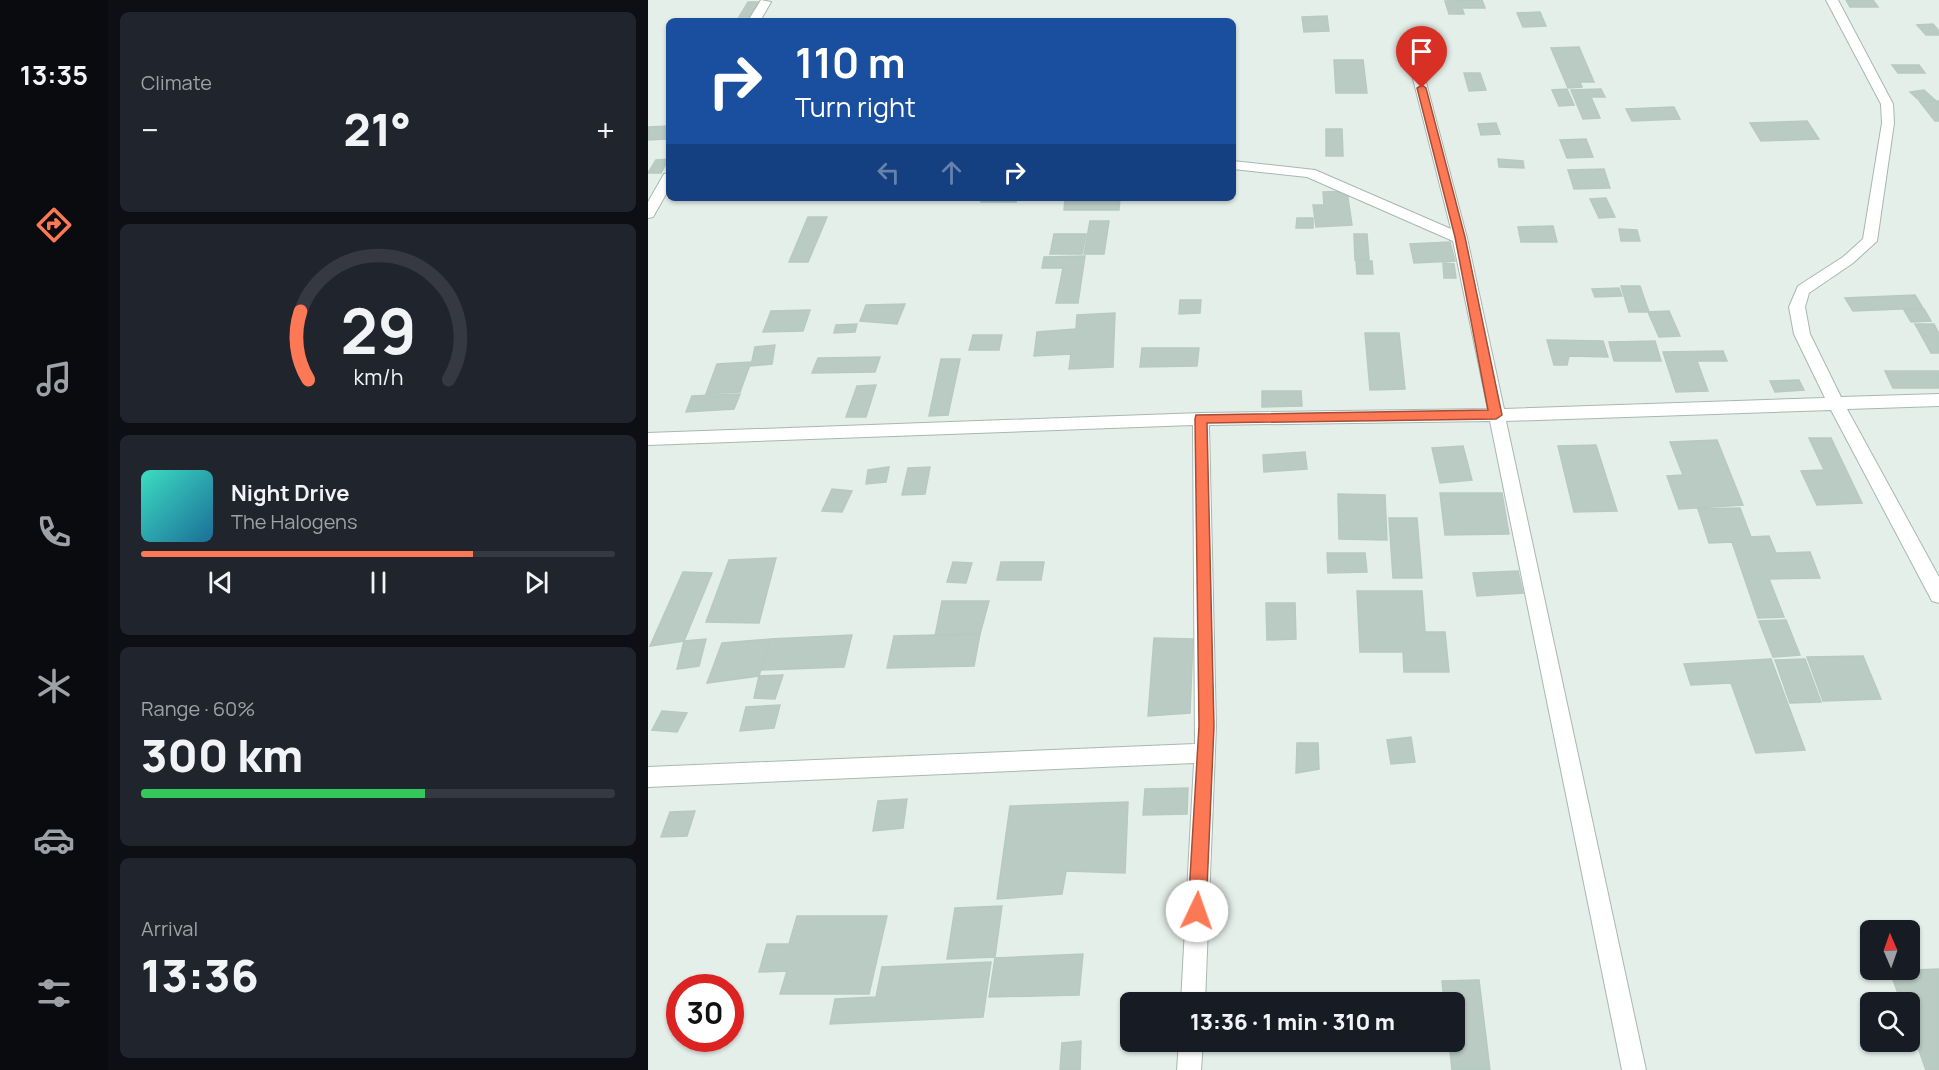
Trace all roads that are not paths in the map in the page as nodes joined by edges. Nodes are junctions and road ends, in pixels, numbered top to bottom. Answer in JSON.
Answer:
{"nodes":[{"id":1,"x":1832,"y":0,"type":"edge"},
{"id":2,"x":765,"y":2,"type":"dead end"},
{"id":3,"x":756,"y":18,"type":"edge"},
{"id":4,"x":1416,"y":67,"type":"dead end"},
{"id":5,"x":1236,"y":165,"type":"edge"},
{"id":6,"x":666,"y":182,"type":"edge"},
{"id":7,"x":648,"y":214,"type":"edge"},
{"id":8,"x":1460,"y":237,"type":"junction"},
{"id":9,"x":1939,"y":400,"type":"edge"},
{"id":10,"x":1836,"y":404,"type":"junction"},
{"id":11,"x":1496,"y":415,"type":"junction"},
{"id":12,"x":1201,"y":419,"type":"junction"},
{"id":13,"x":648,"y":440,"type":"edge"},
{"id":14,"x":1939,"y":595,"type":"edge"},
{"id":15,"x":1204,"y":753,"type":"junction"},
{"id":16,"x":648,"y":777,"type":"edge"},
{"id":17,"x":1193,"y":992,"type":"edge"},
{"id":18,"x":1191,"y":1052,"type":"edge"},
{"id":19,"x":1190,"y":1070,"type":"edge"},
{"id":20,"x":1634,"y":1070,"type":"edge"}],
"edges":[{"from":1,"to":10,"type":"street"},
{"from":2,"to":3,"type":"street"},
{"from":4,"to":8,"type":"street"},
{"from":5,"to":8,"type":"street"},
{"from":6,"to":7,"type":"street"},
{"from":8,"to":11,"type":"street"},
{"from":9,"to":10,"type":"street"},
{"from":10,"to":11,"type":"street"},
{"from":10,"to":14,"type":"street"},
{"from":11,"to":12,"type":"street"},
{"from":11,"to":20,"type":"street"},
{"from":12,"to":13,"type":"street"},
{"from":12,"to":15,"type":"street"},
{"from":15,"to":16,"type":"street"},
{"from":15,"to":17,"type":"street"},
{"from":18,"to":19,"type":"street"}]}
